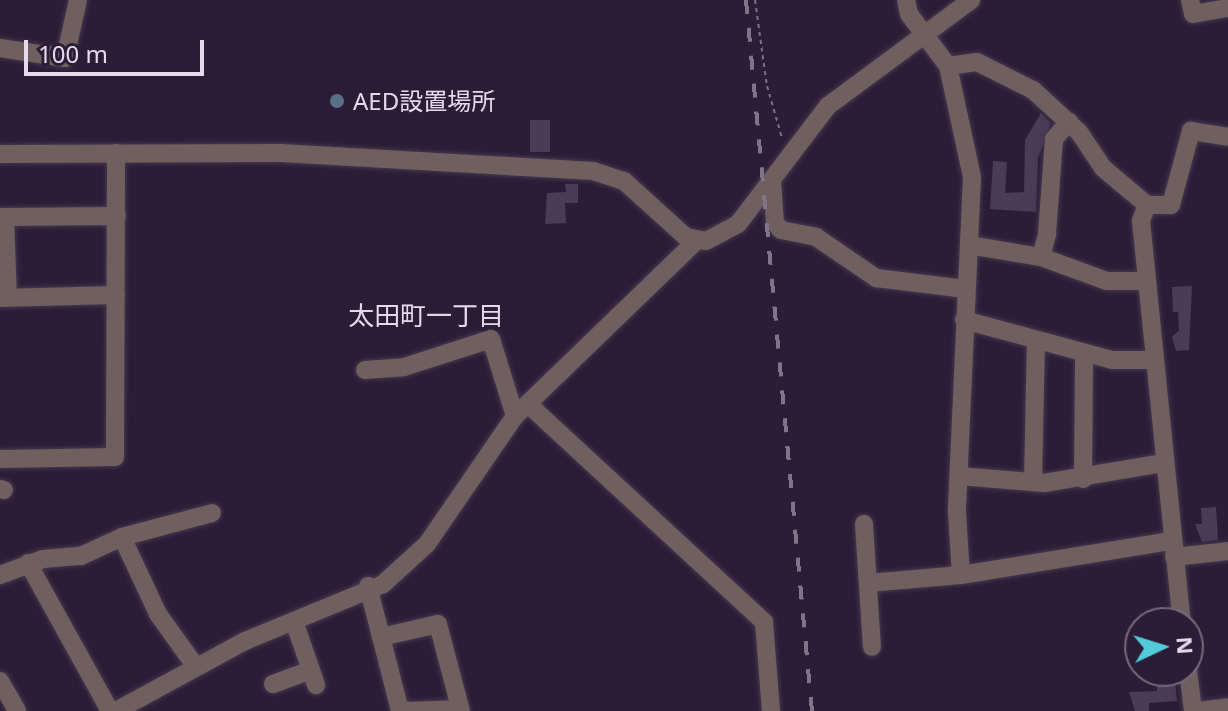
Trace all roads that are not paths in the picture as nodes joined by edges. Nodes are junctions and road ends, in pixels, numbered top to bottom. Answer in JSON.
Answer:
{"nodes":[{"id":1,"x":78,"y":0,"type":"edge"},
{"id":2,"x":906,"y":0,"type":"edge"},
{"id":3,"x":971,"y":0,"type":"edge"},
{"id":4,"x":1190,"y":0,"type":"edge"},
{"id":5,"x":1228,"y":8,"type":"edge"},
{"id":6,"x":925,"y":35,"type":"junction"},
{"id":7,"x":0,"y":48,"type":"edge"},
{"id":8,"x":948,"y":66,"type":"junction"},
{"id":9,"x":1069,"y":122,"type":"junction"},
{"id":10,"x":1228,"y":137,"type":"edge"},
{"id":11,"x":116,"y":153,"type":"junction"},
{"id":12,"x":0,"y":154,"type":"edge"},
{"id":13,"x":772,"y":180,"type":"junction"},
{"id":14,"x":1147,"y":205,"type":"junction"},
{"id":15,"x":117,"y":216,"type":"junction"},
{"id":16,"x":2,"y":217,"type":"edge"},
{"id":17,"x":695,"y":242,"type":"junction"},
{"id":18,"x":969,"y":245,"type":"junction"},
{"id":19,"x":1041,"y":257,"type":"junction"},
{"id":20,"x":1147,"y":281,"type":"junction"},
{"id":21,"x":965,"y":289,"type":"junction"},
{"id":22,"x":116,"y":295,"type":"junction"},
{"id":23,"x":4,"y":297,"type":"edge"},
{"id":24,"x":964,"y":320,"type":"junction"},
{"id":25,"x":1036,"y":340,"type":"junction"},
{"id":26,"x":1084,"y":353,"type":"junction"},
{"id":27,"x":1154,"y":360,"type":"junction"},
{"id":28,"x":365,"y":370,"type":"dead end"},
{"id":29,"x":522,"y":410,"type":"junction"},
{"id":30,"x":0,"y":459,"type":"edge"},
{"id":31,"x":1164,"y":463,"type":"junction"},
{"id":32,"x":959,"y":476,"type":"junction"},
{"id":33,"x":1083,"y":479,"type":"junction"},
{"id":34,"x":1033,"y":482,"type":"junction"},
{"id":35,"x":212,"y":513,"type":"dead end"},
{"id":36,"x":864,"y":524,"type":"dead end"},
{"id":37,"x":122,"y":537,"type":"junction"},
{"id":38,"x":1172,"y":549,"type":"junction"},
{"id":39,"x":1228,"y":551,"type":"edge"},
{"id":40,"x":28,"y":563,"type":"junction"},
{"id":41,"x":0,"y":575,"type":"edge"},
{"id":42,"x":961,"y":575,"type":"junction"},
{"id":43,"x":868,"y":583,"type":"junction"},
{"id":44,"x":368,"y":586,"type":"junction"},
{"id":45,"x":1180,"y":607,"type":"edge"},
{"id":46,"x":294,"y":621,"type":"junction"},
{"id":47,"x":381,"y":637,"type":"junction"},
{"id":48,"x":872,"y":647,"type":"dead end"},
{"id":49,"x":196,"y":667,"type":"junction"},
{"id":50,"x":0,"y":681,"type":"edge"},
{"id":51,"x":273,"y":684,"type":"dead end"},
{"id":52,"x":1191,"y":687,"type":"edge"},
{"id":53,"x":150,"y":703,"type":"edge"},
{"id":54,"x":1228,"y":707,"type":"edge"},
{"id":55,"x":461,"y":710,"type":"edge"},
{"id":56,"x":17,"y":711,"type":"edge"},
{"id":57,"x":113,"y":711,"type":"edge"},
{"id":58,"x":400,"y":711,"type":"edge"},
{"id":59,"x":406,"y":711,"type":"edge"},
{"id":60,"x":771,"y":711,"type":"edge"},
{"id":61,"x":1195,"y":711,"type":"edge"}],
"edges":[{"from":1,"to":7,"type":"street"},
{"from":2,"to":6,"type":"street"},
{"from":3,"to":6,"type":"street"},
{"from":4,"to":5,"type":"street"},
{"from":6,"to":8,"type":"street"},
{"from":6,"to":13,"type":"street"},
{"from":8,"to":9,"type":"street"},
{"from":8,"to":18,"type":"street"},
{"from":9,"to":14,"type":"street"},
{"from":9,"to":19,"type":"street"},
{"from":10,"to":14,"type":"street"},
{"from":11,"to":12,"type":"street"},
{"from":11,"to":15,"type":"street"},
{"from":11,"to":17,"type":"street"},
{"from":13,"to":17,"type":"street"},
{"from":13,"to":21,"type":"street"},
{"from":14,"to":20,"type":"street"},
{"from":15,"to":16,"type":"street"},
{"from":15,"to":22,"type":"street"},
{"from":16,"to":23,"type":"street"},
{"from":17,"to":29,"type":"street"},
{"from":18,"to":19,"type":"street"},
{"from":18,"to":21,"type":"street"},
{"from":19,"to":20,"type":"street"},
{"from":20,"to":27,"type":"street"},
{"from":21,"to":24,"type":"street"},
{"from":22,"to":23,"type":"street"},
{"from":22,"to":30,"type":"street"},
{"from":24,"to":25,"type":"street"},
{"from":24,"to":32,"type":"street"},
{"from":25,"to":26,"type":"street"},
{"from":25,"to":34,"type":"street"},
{"from":26,"to":27,"type":"street"},
{"from":26,"to":33,"type":"street"},
{"from":27,"to":31,"type":"street"},
{"from":28,"to":29,"type":"street"},
{"from":29,"to":44,"type":"street"},
{"from":29,"to":60,"type":"street"},
{"from":31,"to":33,"type":"street"},
{"from":31,"to":38,"type":"street"},
{"from":32,"to":34,"type":"street"},
{"from":32,"to":42,"type":"street"},
{"from":33,"to":34,"type":"street"},
{"from":35,"to":37,"type":"street"},
{"from":36,"to":43,"type":"street"},
{"from":37,"to":40,"type":"street"},
{"from":37,"to":49,"type":"street"},
{"from":38,"to":39,"type":"street"},
{"from":38,"to":42,"type":"street"},
{"from":38,"to":45,"type":"street"},
{"from":40,"to":41,"type":"street"},
{"from":40,"to":57,"type":"street"},
{"from":42,"to":43,"type":"street"},
{"from":43,"to":48,"type":"street"},
{"from":44,"to":46,"type":"street"},
{"from":44,"to":47,"type":"street"},
{"from":46,"to":49,"type":"street"},
{"from":46,"to":51,"type":"street"},
{"from":47,"to":55,"type":"street"},
{"from":47,"to":58,"type":"street"},
{"from":49,"to":53,"type":"street"},
{"from":50,"to":56,"type":"street"},
{"from":52,"to":61,"type":"street"},
{"from":53,"to":57,"type":"street"},
{"from":54,"to":61,"type":"street"},
{"from":55,"to":59,"type":"street"}]}
